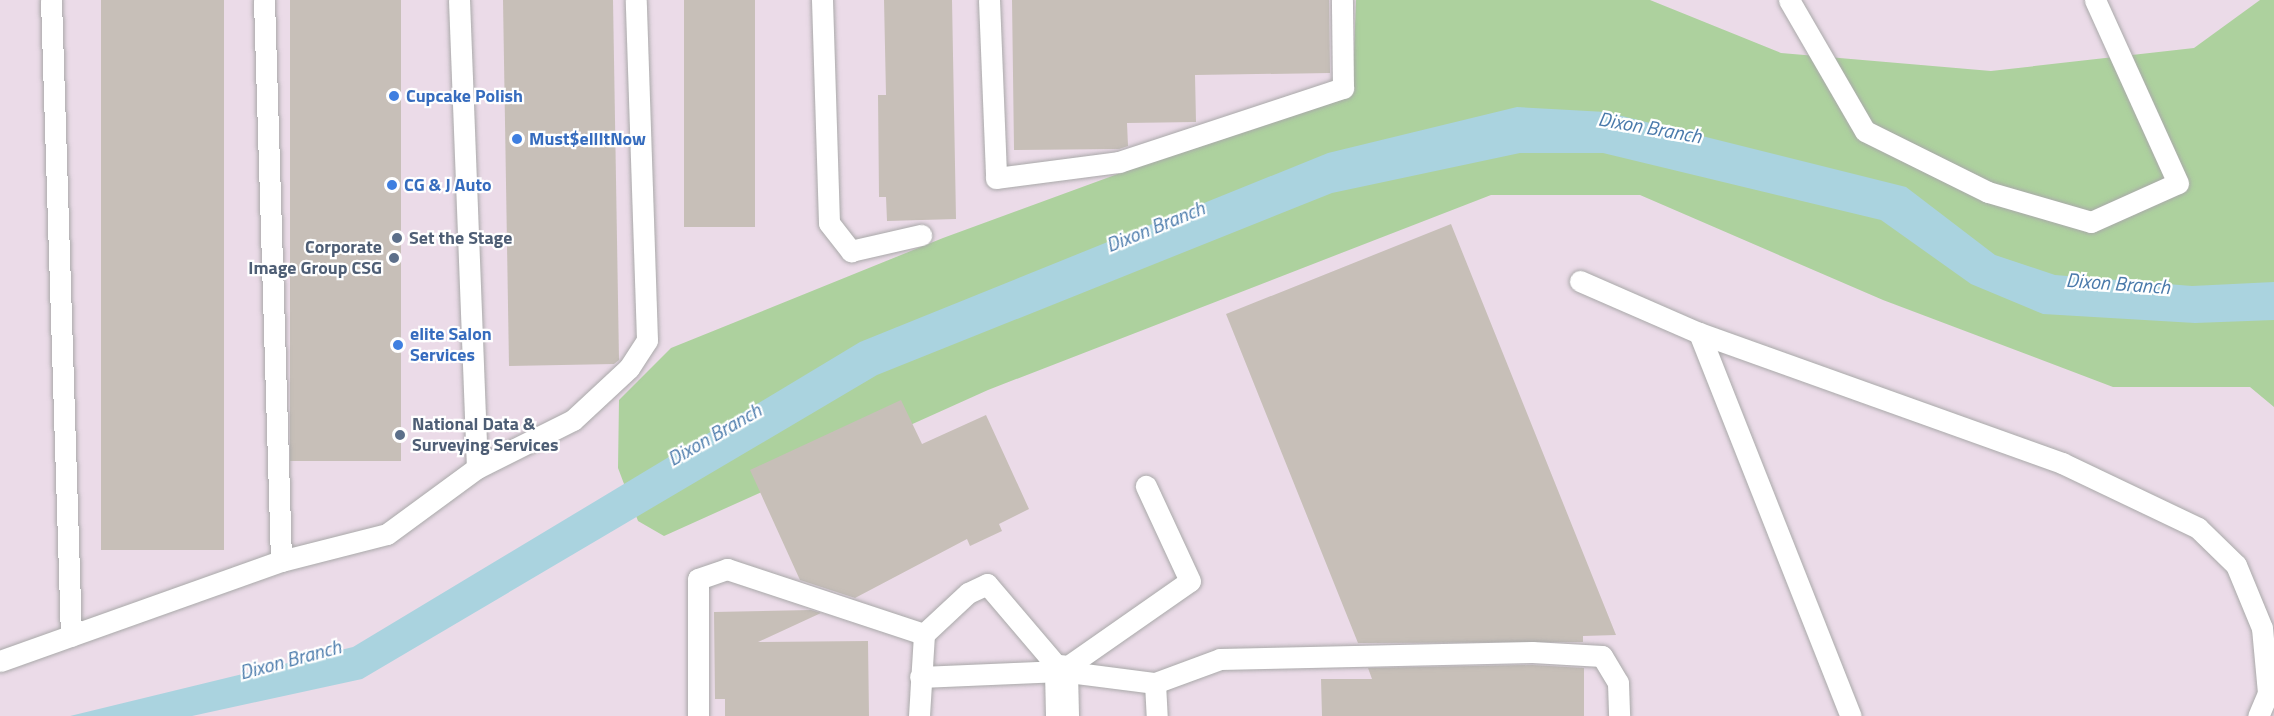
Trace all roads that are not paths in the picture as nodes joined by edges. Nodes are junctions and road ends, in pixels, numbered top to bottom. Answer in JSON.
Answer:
{"nodes":[{"id":1,"x":51,"y":0,"type":"edge"},
{"id":2,"x":264,"y":0,"type":"edge"},
{"id":3,"x":459,"y":0,"type":"edge"},
{"id":4,"x":636,"y":0,"type":"edge"},
{"id":5,"x":822,"y":0,"type":"edge"},
{"id":6,"x":988,"y":0,"type":"edge"},
{"id":7,"x":1342,"y":0,"type":"edge"},
{"id":8,"x":1789,"y":0,"type":"edge"},
{"id":9,"x":2095,"y":0,"type":"edge"},
{"id":10,"x":921,"y":235,"type":"dead end"},
{"id":11,"x":1580,"y":281,"type":"dead end"},
{"id":12,"x":1699,"y":333,"type":"junction"},
{"id":13,"x":477,"y":468,"type":"junction"},
{"id":14,"x":1146,"y":486,"type":"dead end"},
{"id":15,"x":280,"y":561,"type":"junction"},
{"id":16,"x":924,"y":634,"type":"junction"},
{"id":17,"x":71,"y":636,"type":"junction"},
{"id":18,"x":0,"y":661,"type":"edge"},
{"id":19,"x":1061,"y":672,"type":"junction"},
{"id":20,"x":920,"y":677,"type":"junction"},
{"id":21,"x":1155,"y":683,"type":"junction"},
{"id":22,"x":2271,"y":694,"type":"edge"},
{"id":23,"x":698,"y":716,"type":"edge"},
{"id":24,"x":919,"y":716,"type":"edge"},
{"id":25,"x":1062,"y":716,"type":"edge"},
{"id":26,"x":1157,"y":716,"type":"edge"},
{"id":27,"x":1619,"y":716,"type":"edge"},
{"id":28,"x":1851,"y":716,"type":"edge"},
{"id":29,"x":2258,"y":716,"type":"edge"}],
"edges":[{"from":1,"to":17,"type":"lane"},
{"from":2,"to":15,"type":"lane"},
{"from":3,"to":13,"type":"lane"},
{"from":4,"to":13,"type":"lane"},
{"from":5,"to":10,"type":"lane"},
{"from":6,"to":7,"type":"lane"},
{"from":8,"to":9,"type":"lane"},
{"from":11,"to":12,"type":"lane"},
{"from":12,"to":22,"type":"lane"},
{"from":12,"to":28,"type":"lane"},
{"from":13,"to":15,"type":"lane"},
{"from":14,"to":19,"type":"lane"},
{"from":15,"to":17,"type":"lane"},
{"from":16,"to":19,"type":"lane"},
{"from":16,"to":20,"type":"lane"},
{"from":16,"to":23,"type":"lane"},
{"from":17,"to":18,"type":"lane"},
{"from":19,"to":20,"type":"lane"},
{"from":19,"to":21,"type":"lane"},
{"from":19,"to":25,"type":"street"},
{"from":20,"to":24,"type":"lane"},
{"from":21,"to":26,"type":"lane"},
{"from":21,"to":27,"type":"lane"},
{"from":22,"to":29,"type":"lane"}]}
